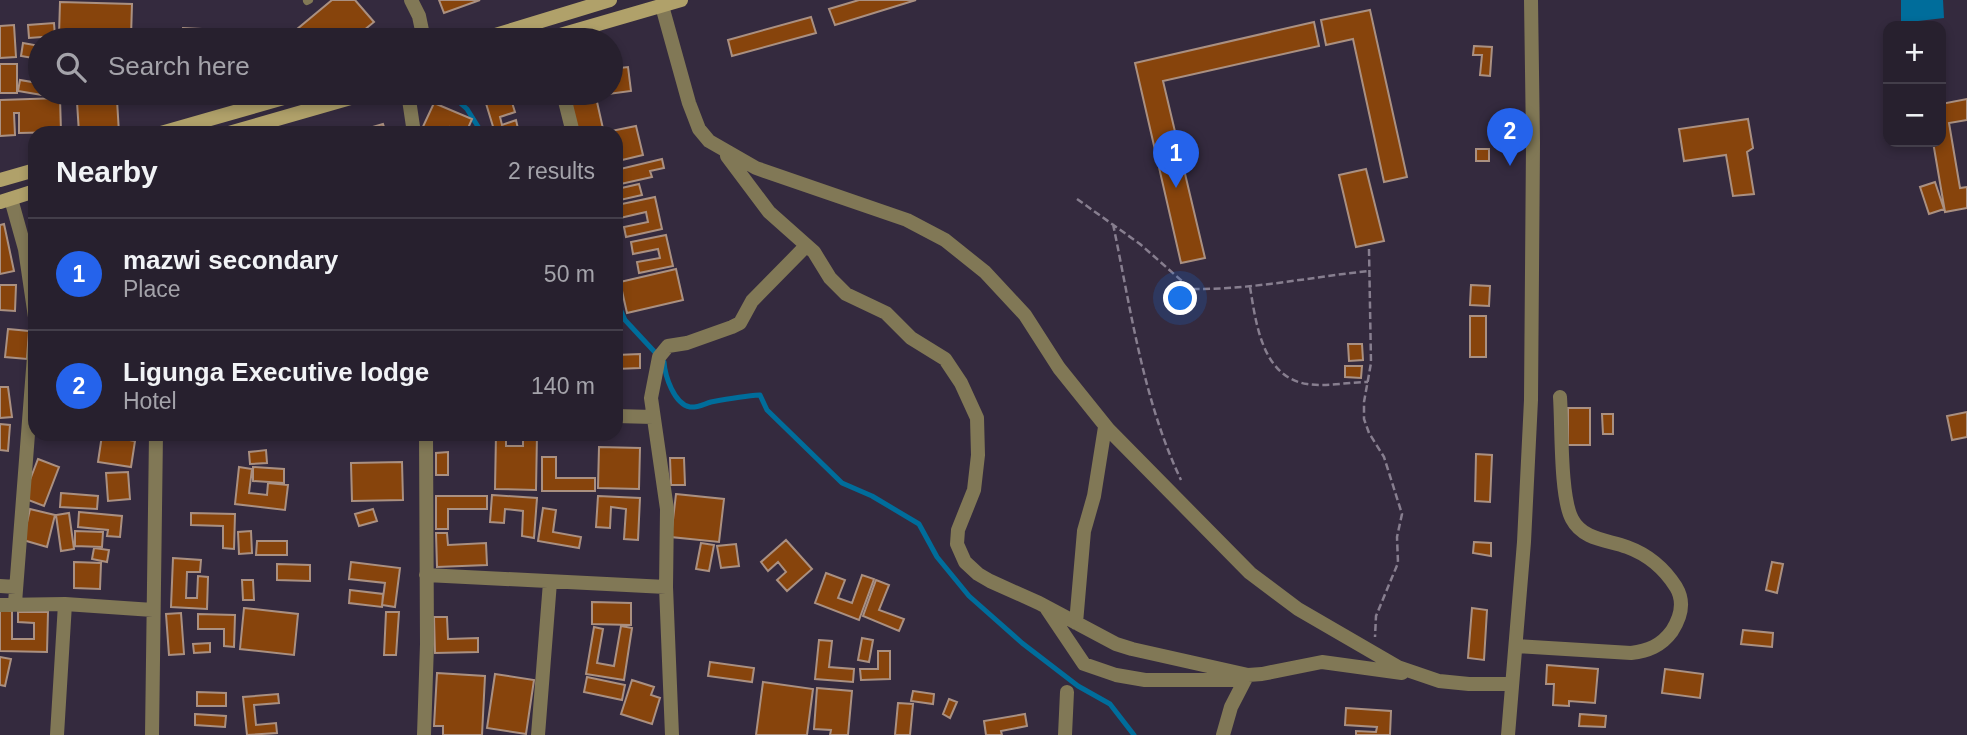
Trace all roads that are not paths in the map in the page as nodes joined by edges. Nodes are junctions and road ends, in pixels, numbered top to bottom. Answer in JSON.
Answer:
{"nodes":[{"id":1,"x":411,"y":0,"type":"edge"},
{"id":2,"x":610,"y":0,"type":"edge"},
{"id":3,"x":681,"y":0,"type":"edge"},
{"id":4,"x":1531,"y":0,"type":"edge"},
{"id":5,"x":662,"y":6,"type":"junction"},
{"id":6,"x":422,"y":28,"type":"edge"},
{"id":7,"x":518,"y":28,"type":"edge"},
{"id":8,"x":588,"y":28,"type":"edge"},
{"id":9,"x":258,"y":105,"type":"edge"},
{"id":10,"x":326,"y":105,"type":"edge"},
{"id":11,"x":410,"y":105,"type":"edge"},
{"id":12,"x":566,"y":105,"type":"edge"},
{"id":13,"x":185,"y":126,"type":"edge"},
{"id":14,"x":253,"y":126,"type":"edge"},
{"id":15,"x":413,"y":126,"type":"edge"},
{"id":16,"x":571,"y":126,"type":"edge"},
{"id":17,"x":722,"y":149,"type":"junction"},
{"id":18,"x":28,"y":172,"type":"edge"},
{"id":19,"x":0,"y":180,"type":"edge"},
{"id":20,"x":28,"y":193,"type":"edge"},
{"id":21,"x":5,"y":200,"type":"edge"},
{"id":22,"x":806,"y":246,"type":"junction"},
{"id":23,"x":28,"y":269,"type":"edge"},
{"id":24,"x":1560,"y":397,"type":"dead end"},
{"id":25,"x":623,"y":416,"type":"edge"},
{"id":26,"x":653,"y":416,"type":"junction"},
{"id":27,"x":1105,"y":427,"type":"junction"},
{"id":28,"x":28,"y":433,"type":"edge"},
{"id":29,"x":156,"y":441,"type":"edge"},
{"id":30,"x":426,"y":441,"type":"edge"},
{"id":31,"x":426,"y":576,"type":"junction"},
{"id":32,"x":551,"y":582,"type":"junction"},
{"id":33,"x":0,"y":586,"type":"edge"},
{"id":34,"x":16,"y":587,"type":"junction"},
{"id":35,"x":666,"y":587,"type":"junction"},
{"id":36,"x":8,"y":604,"type":"edge"},
{"id":37,"x":65,"y":604,"type":"junction"},
{"id":38,"x":1046,"y":607,"type":"junction"},
{"id":39,"x":153,"y":610,"type":"junction"},
{"id":40,"x":1076,"y":623,"type":"junction"},
{"id":41,"x":1516,"y":646,"type":"junction"},
{"id":42,"x":1421,"y":675,"type":"junction"},
{"id":43,"x":1246,"y":678,"type":"junction"},
{"id":44,"x":1511,"y":684,"type":"junction"},
{"id":45,"x":1067,"y":692,"type":"dead end"},
{"id":46,"x":57,"y":735,"type":"edge"},
{"id":47,"x":152,"y":735,"type":"edge"},
{"id":48,"x":424,"y":735,"type":"edge"},
{"id":49,"x":538,"y":735,"type":"edge"},
{"id":50,"x":672,"y":735,"type":"edge"},
{"id":51,"x":1065,"y":735,"type":"edge"},
{"id":52,"x":1223,"y":735,"type":"edge"},
{"id":53,"x":1508,"y":735,"type":"edge"}],
"edges":[{"from":1,"to":6,"type":"street"},
{"from":2,"to":7,"type":"main road"},
{"from":3,"to":5,"type":"main road"},
{"from":4,"to":41,"type":"street"},
{"from":5,"to":8,"type":"main road"},
{"from":5,"to":17,"type":"street"},
{"from":9,"to":13,"type":"main road"},
{"from":10,"to":14,"type":"main road"},
{"from":11,"to":15,"type":"street"},
{"from":12,"to":16,"type":"street"},
{"from":17,"to":22,"type":"street"},
{"from":17,"to":27,"type":"street"},
{"from":18,"to":19,"type":"main road"},
{"from":20,"to":21,"type":"main road"},
{"from":21,"to":23,"type":"street"},
{"from":22,"to":26,"type":"street"},
{"from":22,"to":38,"type":"street"},
{"from":24,"to":41,"type":"street"},
{"from":25,"to":26,"type":"street"},
{"from":26,"to":35,"type":"street"},
{"from":27,"to":40,"type":"street"},
{"from":27,"to":42,"type":"street"},
{"from":28,"to":34,"type":"street"},
{"from":29,"to":39,"type":"street"},
{"from":30,"to":31,"type":"street"},
{"from":31,"to":32,"type":"street"},
{"from":31,"to":48,"type":"street"},
{"from":32,"to":35,"type":"street"},
{"from":32,"to":49,"type":"street"},
{"from":33,"to":34,"type":"street"},
{"from":34,"to":36,"type":"street"},
{"from":35,"to":50,"type":"street"},
{"from":36,"to":37,"type":"street"},
{"from":37,"to":39,"type":"street"},
{"from":37,"to":46,"type":"street"},
{"from":38,"to":40,"type":"street"},
{"from":38,"to":43,"type":"street"},
{"from":39,"to":47,"type":"street"},
{"from":40,"to":43,"type":"street"},
{"from":41,"to":44,"type":"street"},
{"from":42,"to":43,"type":"street"},
{"from":42,"to":44,"type":"street"},
{"from":43,"to":52,"type":"street"},
{"from":44,"to":53,"type":"street"},
{"from":45,"to":51,"type":"street"}]}
